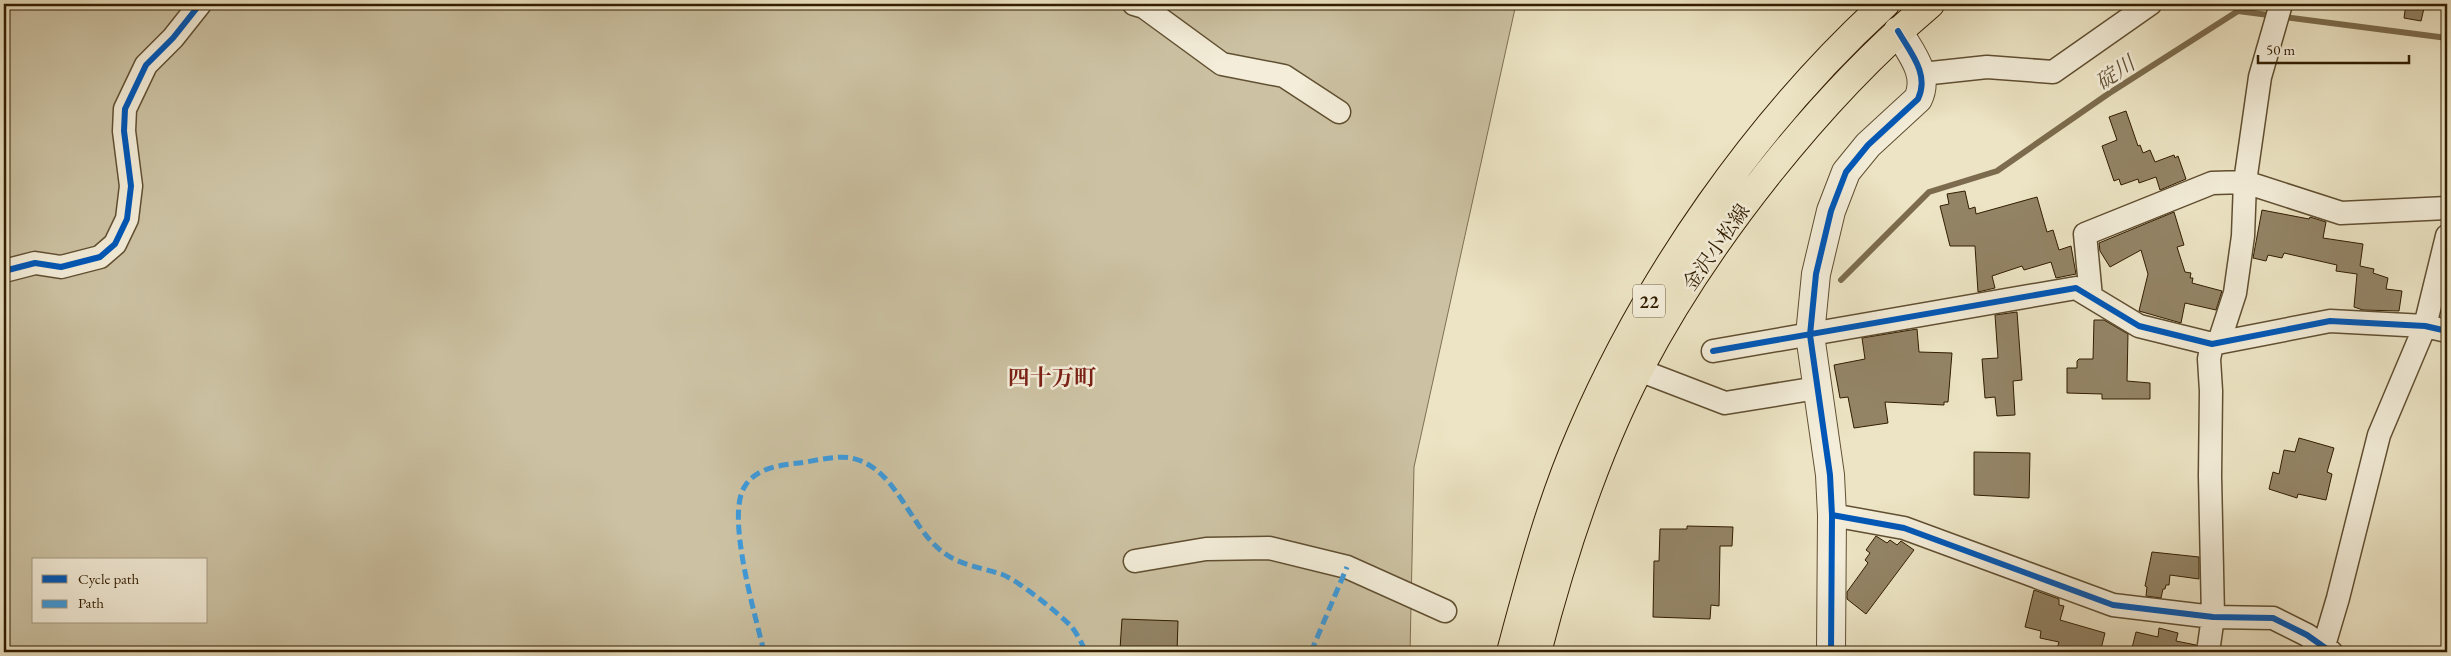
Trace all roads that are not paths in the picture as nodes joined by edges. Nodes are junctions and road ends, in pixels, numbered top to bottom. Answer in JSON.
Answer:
{"nodes":[{"id":1,"x":200,"y":4,"type":"edge"},
{"id":2,"x":1134,"y":4,"type":"edge"},
{"id":3,"x":1884,"y":4,"type":"edge"},
{"id":4,"x":1930,"y":4,"type":"edge"},
{"id":5,"x":2150,"y":4,"type":"edge"},
{"id":6,"x":2281,"y":5,"type":"edge"},
{"id":7,"x":1898,"y":31,"type":"junction"},
{"id":8,"x":1922,"y":74,"type":"junction"},
{"id":9,"x":1339,"y":112,"type":"dead end"},
{"id":10,"x":2245,"y":182,"type":"junction"},
{"id":11,"x":2447,"y":208,"type":"edge"},
{"id":12,"x":2447,"y":236,"type":"edge"},
{"id":13,"x":4,"y":271,"type":"edge"},
{"id":14,"x":2091,"y":297,"type":"junction"},
{"id":15,"x":2425,"y":326,"type":"junction"},
{"id":16,"x":2447,"y":331,"type":"edge"},
{"id":17,"x":1810,"y":335,"type":"junction"},
{"id":18,"x":2216,"y":343,"type":"junction"},
{"id":19,"x":1713,"y":351,"type":"dead end"},
{"id":20,"x":1639,"y":370,"type":"junction"},
{"id":21,"x":1817,"y":388,"type":"junction"},
{"id":22,"x":1832,"y":515,"type":"junction"},
{"id":23,"x":1134,"y":561,"type":"dead end"},
{"id":24,"x":1445,"y":611,"type":"dead end"},
{"id":25,"x":2213,"y":617,"type":"junction"},
{"id":26,"x":2326,"y":650,"type":"edge"},
{"id":27,"x":1542,"y":651,"type":"edge"},
{"id":28,"x":1511,"y":652,"type":"edge"},
{"id":29,"x":1831,"y":652,"type":"edge"},
{"id":30,"x":2208,"y":652,"type":"edge"}],
"edges":[{"from":1,"to":13,"type":"street"},
{"from":2,"to":9,"type":"street"},
{"from":3,"to":7,"type":"main road"},
{"from":3,"to":28,"type":"main road","name":"金沢小松線","number":"22"},
{"from":4,"to":7,"type":"main road","name":"金沢小松線","number":"22"},
{"from":5,"to":8,"type":"street"},
{"from":6,"to":10,"type":"street"},
{"from":7,"to":8,"type":"street"},
{"from":7,"to":20,"type":"main road","name":"金沢小松線","number":"22"},
{"from":8,"to":17,"type":"street"},
{"from":10,"to":11,"type":"street"},
{"from":10,"to":14,"type":"street"},
{"from":10,"to":18,"type":"street"},
{"from":12,"to":15,"type":"street"},
{"from":14,"to":17,"type":"street"},
{"from":14,"to":18,"type":"street"},
{"from":15,"to":16,"type":"street"},
{"from":15,"to":18,"type":"street"},
{"from":15,"to":26,"type":"street"},
{"from":17,"to":19,"type":"street"},
{"from":17,"to":21,"type":"street"},
{"from":18,"to":25,"type":"street"},
{"from":20,"to":21,"type":"street"},
{"from":20,"to":27,"type":"main road","name":"金沢小松線","number":"22"},
{"from":21,"to":22,"type":"street"},
{"from":22,"to":25,"type":"street"},
{"from":22,"to":29,"type":"street"},
{"from":23,"to":24,"type":"street"},
{"from":25,"to":26,"type":"street"},
{"from":25,"to":30,"type":"street"}]}
